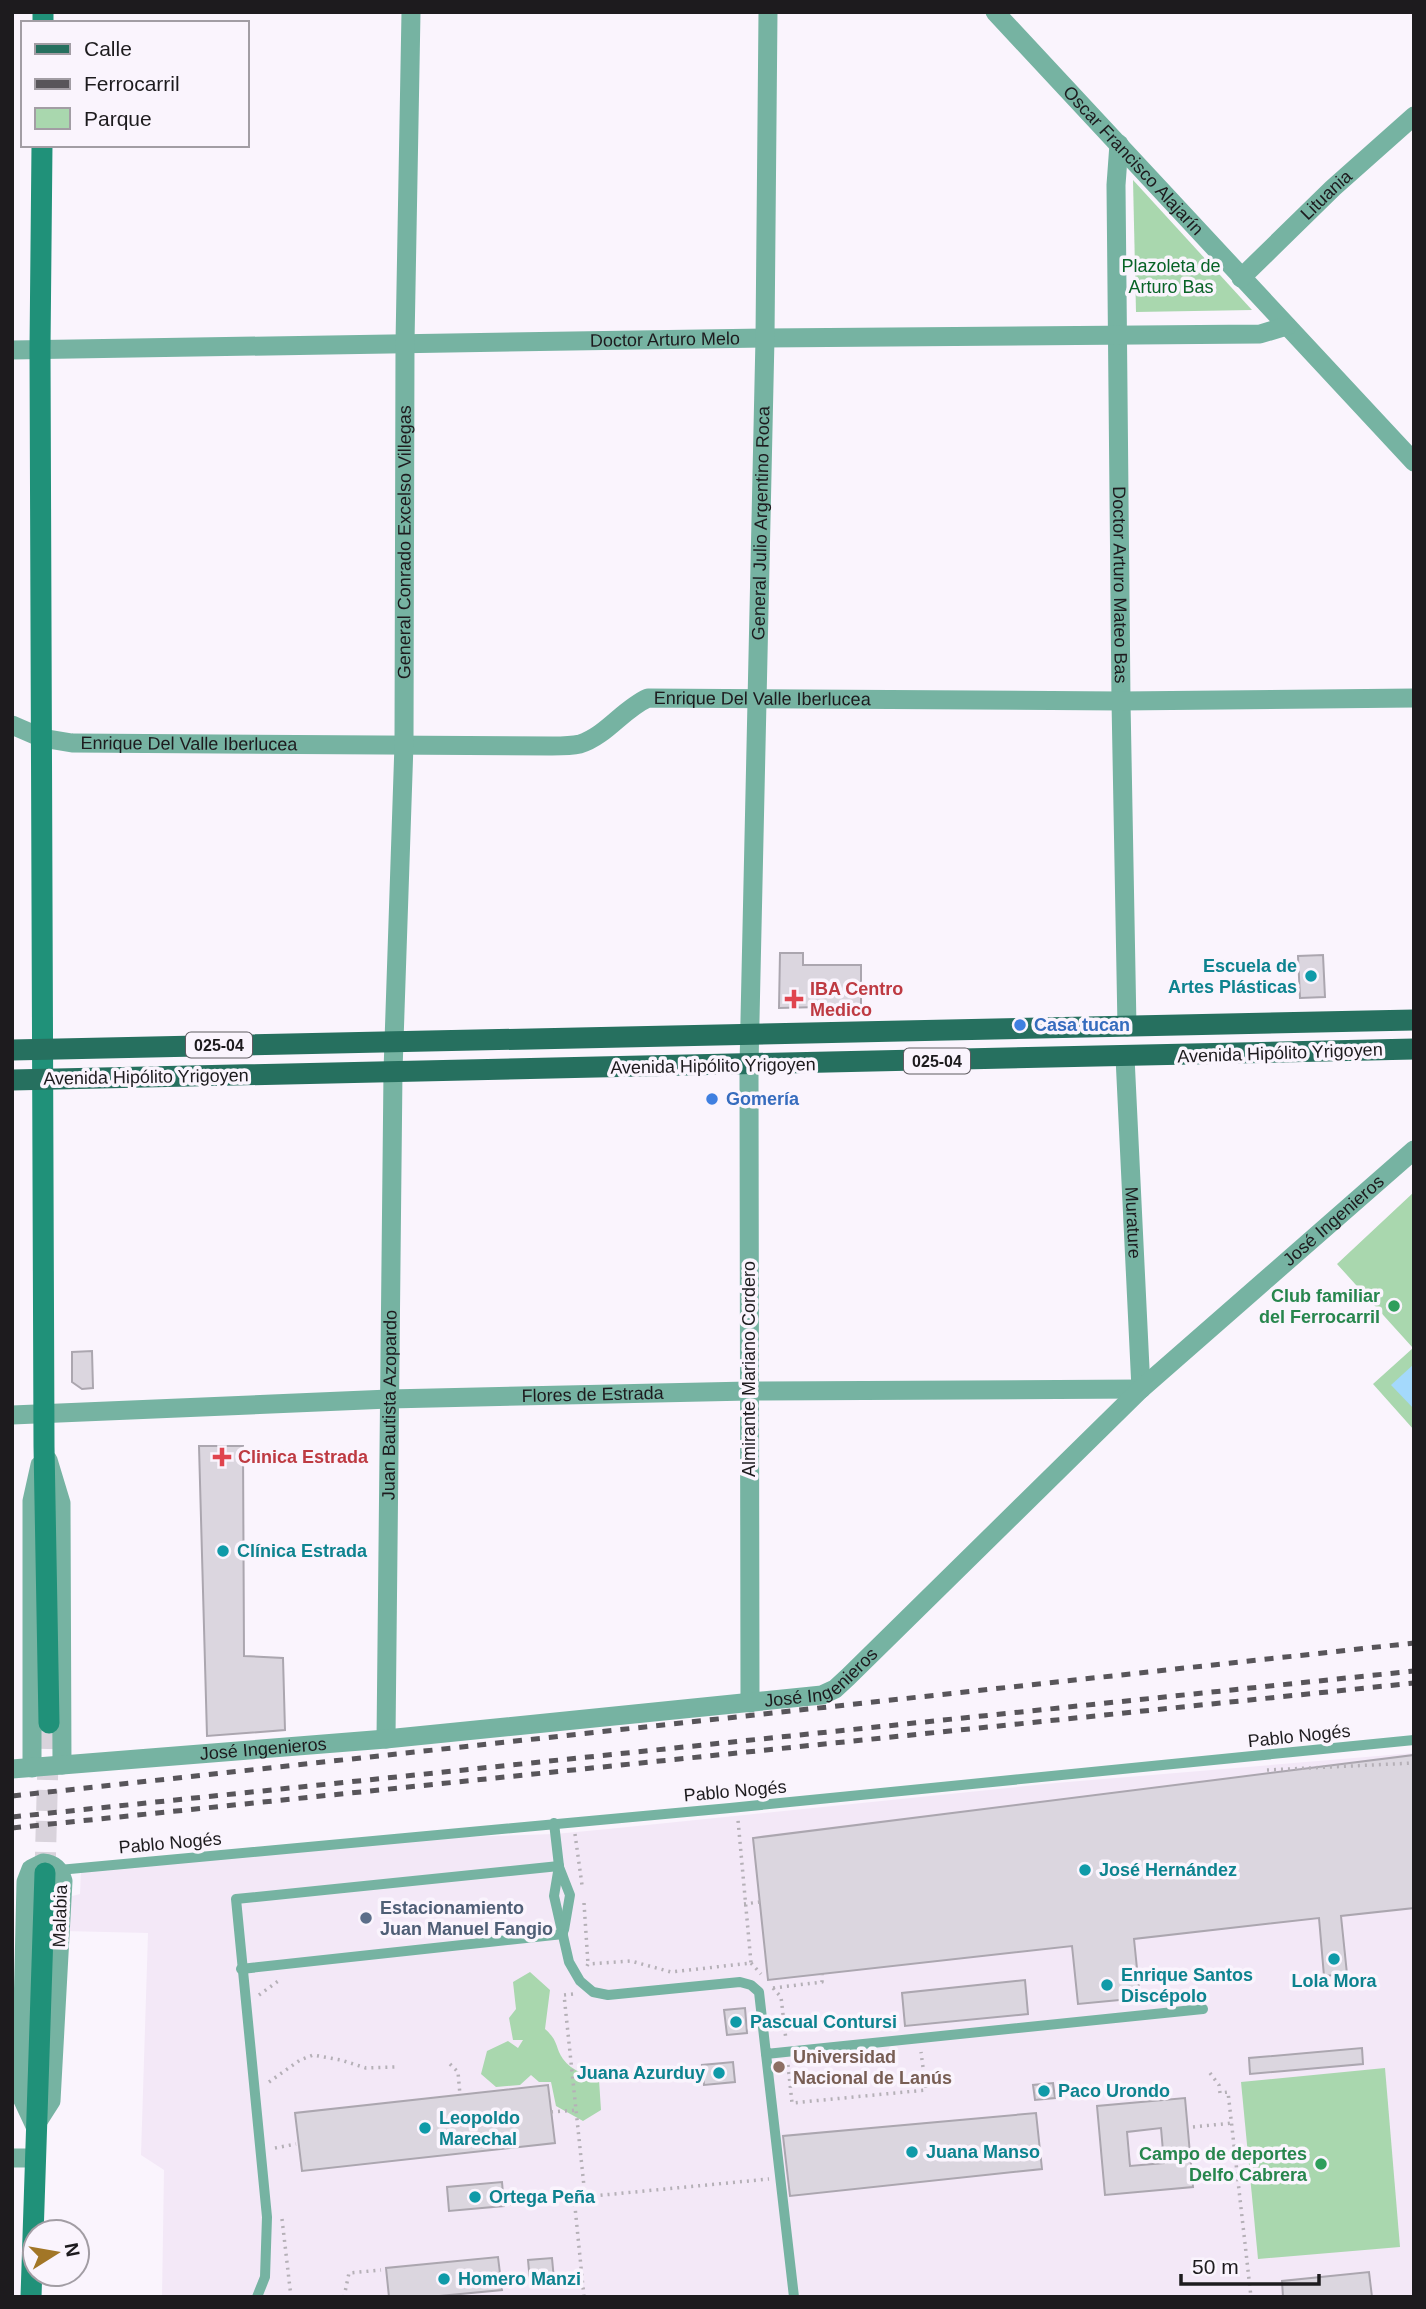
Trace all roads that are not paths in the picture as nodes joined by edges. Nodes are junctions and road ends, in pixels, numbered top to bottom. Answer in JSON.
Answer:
{"nodes":[{"id":1,"x":411,"y":12,"type":"edge"},
{"id":2,"x":768,"y":12,"type":"edge"},
{"id":3,"x":995,"y":12,"type":"edge"},
{"id":4,"x":1414,"y":116,"type":"edge"},
{"id":5,"x":1119,"y":145,"type":"junction"},
{"id":6,"x":42,"y":147,"type":"edge"},
{"id":7,"x":1241,"y":278,"type":"junction"},
{"id":8,"x":1287,"y":326,"type":"junction"},
{"id":9,"x":1118,"y":335,"type":"junction"},
{"id":10,"x":765,"y":338,"type":"junction"},
{"id":11,"x":405,"y":344,"type":"junction"},
{"id":12,"x":40,"y":349,"type":"junction"},
{"id":13,"x":12,"y":350,"type":"edge"},
{"id":14,"x":1414,"y":462,"type":"edge"},
{"id":15,"x":1414,"y":698,"type":"edge"},
{"id":16,"x":756,"y":699,"type":"junction"},
{"id":17,"x":1121,"y":701,"type":"junction"},
{"id":18,"x":12,"y":725,"type":"edge"},
{"id":19,"x":42,"y":738,"type":"junction"},
{"id":20,"x":404,"y":744,"type":"junction"},
{"id":21,"x":1414,"y":1020,"type":"edge"},
{"id":22,"x":1127,"y":1027,"type":"junction"},
{"id":23,"x":749,"y":1035,"type":"junction"},
{"id":24,"x":395,"y":1041,"type":"junction"},
{"id":25,"x":43,"y":1049,"type":"junction"},
{"id":26,"x":1414,"y":1049,"type":"edge"},
{"id":27,"x":12,"y":1050,"type":"edge"},
{"id":28,"x":1125,"y":1057,"type":"junction"},
{"id":29,"x":749,"y":1065,"type":"junction"},
{"id":30,"x":393,"y":1071,"type":"junction"},
{"id":31,"x":12,"y":1080,"type":"edge"},
{"id":32,"x":43,"y":1080,"type":"junction"},
{"id":33,"x":1414,"y":1150,"type":"edge"},
{"id":34,"x":1141,"y":1389,"type":"junction"},
{"id":35,"x":749,"y":1391,"type":"junction"},
{"id":36,"x":389,"y":1399,"type":"junction"},
{"id":37,"x":44,"y":1413,"type":"junction"},
{"id":38,"x":12,"y":1415,"type":"edge"},
{"id":39,"x":44,"y":1446,"type":"junction"},
{"id":40,"x":750,"y":1703,"type":"junction"},
{"id":41,"x":49,"y":1723,"type":"tunnel mouth"},
{"id":42,"x":387,"y":1739,"type":"junction"},
{"id":43,"x":1414,"y":1740,"type":"edge"},
{"id":44,"x":62,"y":1765,"type":"junction"},
{"id":45,"x":32,"y":1768,"type":"junction"},
{"id":46,"x":12,"y":1769,"type":"edge"},
{"id":47,"x":554,"y":1823,"type":"junction"},
{"id":48,"x":559,"y":1866,"type":"junction"},
{"id":49,"x":52,"y":1871,"type":"joint"},
{"id":50,"x":563,"y":1934,"type":"junction"},
{"id":51,"x":242,"y":1969,"type":"junction"},
{"id":52,"x":1203,"y":2009,"type":"dead end"},
{"id":53,"x":766,"y":2054,"type":"junction"},
{"id":54,"x":12,"y":2158,"type":"edge"},
{"id":55,"x":34,"y":2158,"type":"junction"},
{"id":56,"x":31,"y":2297,"type":"edge"},
{"id":57,"x":257,"y":2297,"type":"edge"},
{"id":58,"x":794,"y":2297,"type":"edge"}],
"edges":[{"from":1,"to":11,"type":"street","name":"General Conrado Excelso Villegas"},
{"from":2,"to":10,"type":"street","name":"General Julio Argentino Roca"},
{"from":3,"to":5,"type":"street","name":"Oscar Francisco Alajarín"},
{"from":4,"to":7,"type":"street","name":"Lituania"},
{"from":5,"to":7,"type":"street","name":"Oscar Francisco Alajarín"},
{"from":5,"to":9,"type":"street","name":"Doctor Arturo Mateo Bas"},
{"from":6,"to":12,"type":"main road"},
{"from":7,"to":8,"type":"street","name":"Oscar Francisco Alajarín"},
{"from":8,"to":9,"type":"street","name":"Doctor Arturo Melo"},
{"from":8,"to":14,"type":"street","name":"Oscar Francisco Alajarín"},
{"from":9,"to":10,"type":"street","name":"Doctor Arturo Melo"},
{"from":9,"to":17,"type":"street","name":"Doctor Arturo Mateo Bas"},
{"from":10,"to":11,"type":"street","name":"Doctor Arturo Melo"},
{"from":10,"to":16,"type":"street","name":"General Julio Argentino Roca"},
{"from":11,"to":12,"type":"street","name":"Doctor Arturo Melo"},
{"from":11,"to":20,"type":"street","name":"General Conrado Excelso Villegas"},
{"from":12,"to":13,"type":"street","name":"Doctor Arturo Melo"},
{"from":12,"to":19,"type":"main road"},
{"from":15,"to":17,"type":"street","name":"Enrique Del Valle Iberlucea"},
{"from":16,"to":17,"type":"street","name":"Enrique Del Valle Iberlucea"},
{"from":16,"to":20,"type":"street","name":"Enrique Del Valle Iberlucea"},
{"from":16,"to":23,"type":"street","name":"General Julio Argentino Roca"},
{"from":17,"to":22,"type":"street","name":"Doctor Arturo Mateo Bas"},
{"from":18,"to":19,"type":"street","name":"Enrique Del Valle Iberlucea"},
{"from":19,"to":20,"type":"street","name":"Enrique Del Valle Iberlucea"},
{"from":19,"to":25,"type":"main road"},
{"from":20,"to":24,"type":"street","name":"General Conrado Excelso Villegas"},
{"from":21,"to":22,"type":"main road","name":"Avenida Hipólito Yrigoyen","number":"025-04"},
{"from":22,"to":23,"type":"main road","name":"Avenida Hipólito Yrigoyen","number":"025-04"},
{"from":23,"to":24,"type":"main road","name":"Avenida Hipólito Yrigoyen","number":"025-04"},
{"from":23,"to":29,"type":"street","name":"Almirante Mariano Cordero"},
{"from":24,"to":25,"type":"main road","name":"Avenida Hipólito Yrigoyen","number":"025-04"},
{"from":24,"to":30,"type":"street","name":"General Conrado Excelso Villegas"},
{"from":25,"to":27,"type":"main road","name":"Avenida Hipólito Yrigoyen"},
{"from":25,"to":32,"type":"main road"},
{"from":26,"to":28,"type":"main road","name":"Avenida Hipólito Yrigoyen","number":"025-04"},
{"from":28,"to":29,"type":"main road","name":"Avenida Hipólito Yrigoyen","number":"025-04"},
{"from":28,"to":34,"type":"street","name":"Murature"},
{"from":29,"to":30,"type":"main road","name":"Avenida Hipólito Yrigoyen","number":"025-04"},
{"from":29,"to":35,"type":"street","name":"Almirante Mariano Cordero"},
{"from":30,"to":32,"type":"main road","name":"Avenida Hipólito Yrigoyen","number":"025-04"},
{"from":30,"to":36,"type":"street","name":"Juan Bautista Azopardo"},
{"from":31,"to":32,"type":"main road","name":"Avenida Hipólito Yrigoyen"},
{"from":32,"to":37,"type":"main road"},
{"from":33,"to":34,"type":"street","name":"José Ingenieros"},
{"from":34,"to":35,"type":"street","name":"Flores de Estrada"},
{"from":34,"to":40,"type":"street","name":"José Ingenieros"},
{"from":35,"to":36,"type":"street","name":"Flores de Estrada"},
{"from":35,"to":40,"type":"street","name":"Almirante Mariano Cordero"},
{"from":36,"to":37,"type":"street","name":"Flores de Estrada"},
{"from":36,"to":42,"type":"street","name":"Juan Bautista Azopardo"},
{"from":37,"to":38,"type":"street","name":"Flores de Estrada"},
{"from":37,"to":39,"type":"main road"},
{"from":39,"to":41,"type":"main road"},
{"from":39,"to":44,"type":"street"},
{"from":39,"to":45,"type":"street"},
{"from":40,"to":42,"type":"street","name":"José Ingenieros"},
{"from":42,"to":44,"type":"street","name":"José Ingenieros"},
{"from":43,"to":47,"type":"lane","name":"Pablo Nogés"},
{"from":44,"to":45,"type":"street","name":"José Ingenieros"},
{"from":45,"to":46,"type":"street","name":"José Ingenieros"},
{"from":47,"to":48,"type":"lane"},
{"from":47,"to":49,"type":"lane","name":"Pablo Nogés"},
{"from":48,"to":50,"type":"lane"},
{"from":48,"to":50,"type":"lane"},
{"from":48,"to":51,"type":"lane"},
{"from":49,"to":55,"type":"main road","name":"Malabia"},
{"from":50,"to":51,"type":"lane"},
{"from":50,"to":53,"type":"lane"},
{"from":51,"to":57,"type":"lane"},
{"from":52,"to":53,"type":"lane"},
{"from":53,"to":58,"type":"lane"},
{"from":54,"to":55,"type":"street"},
{"from":55,"to":56,"type":"main road","name":"Malabia"}]}
